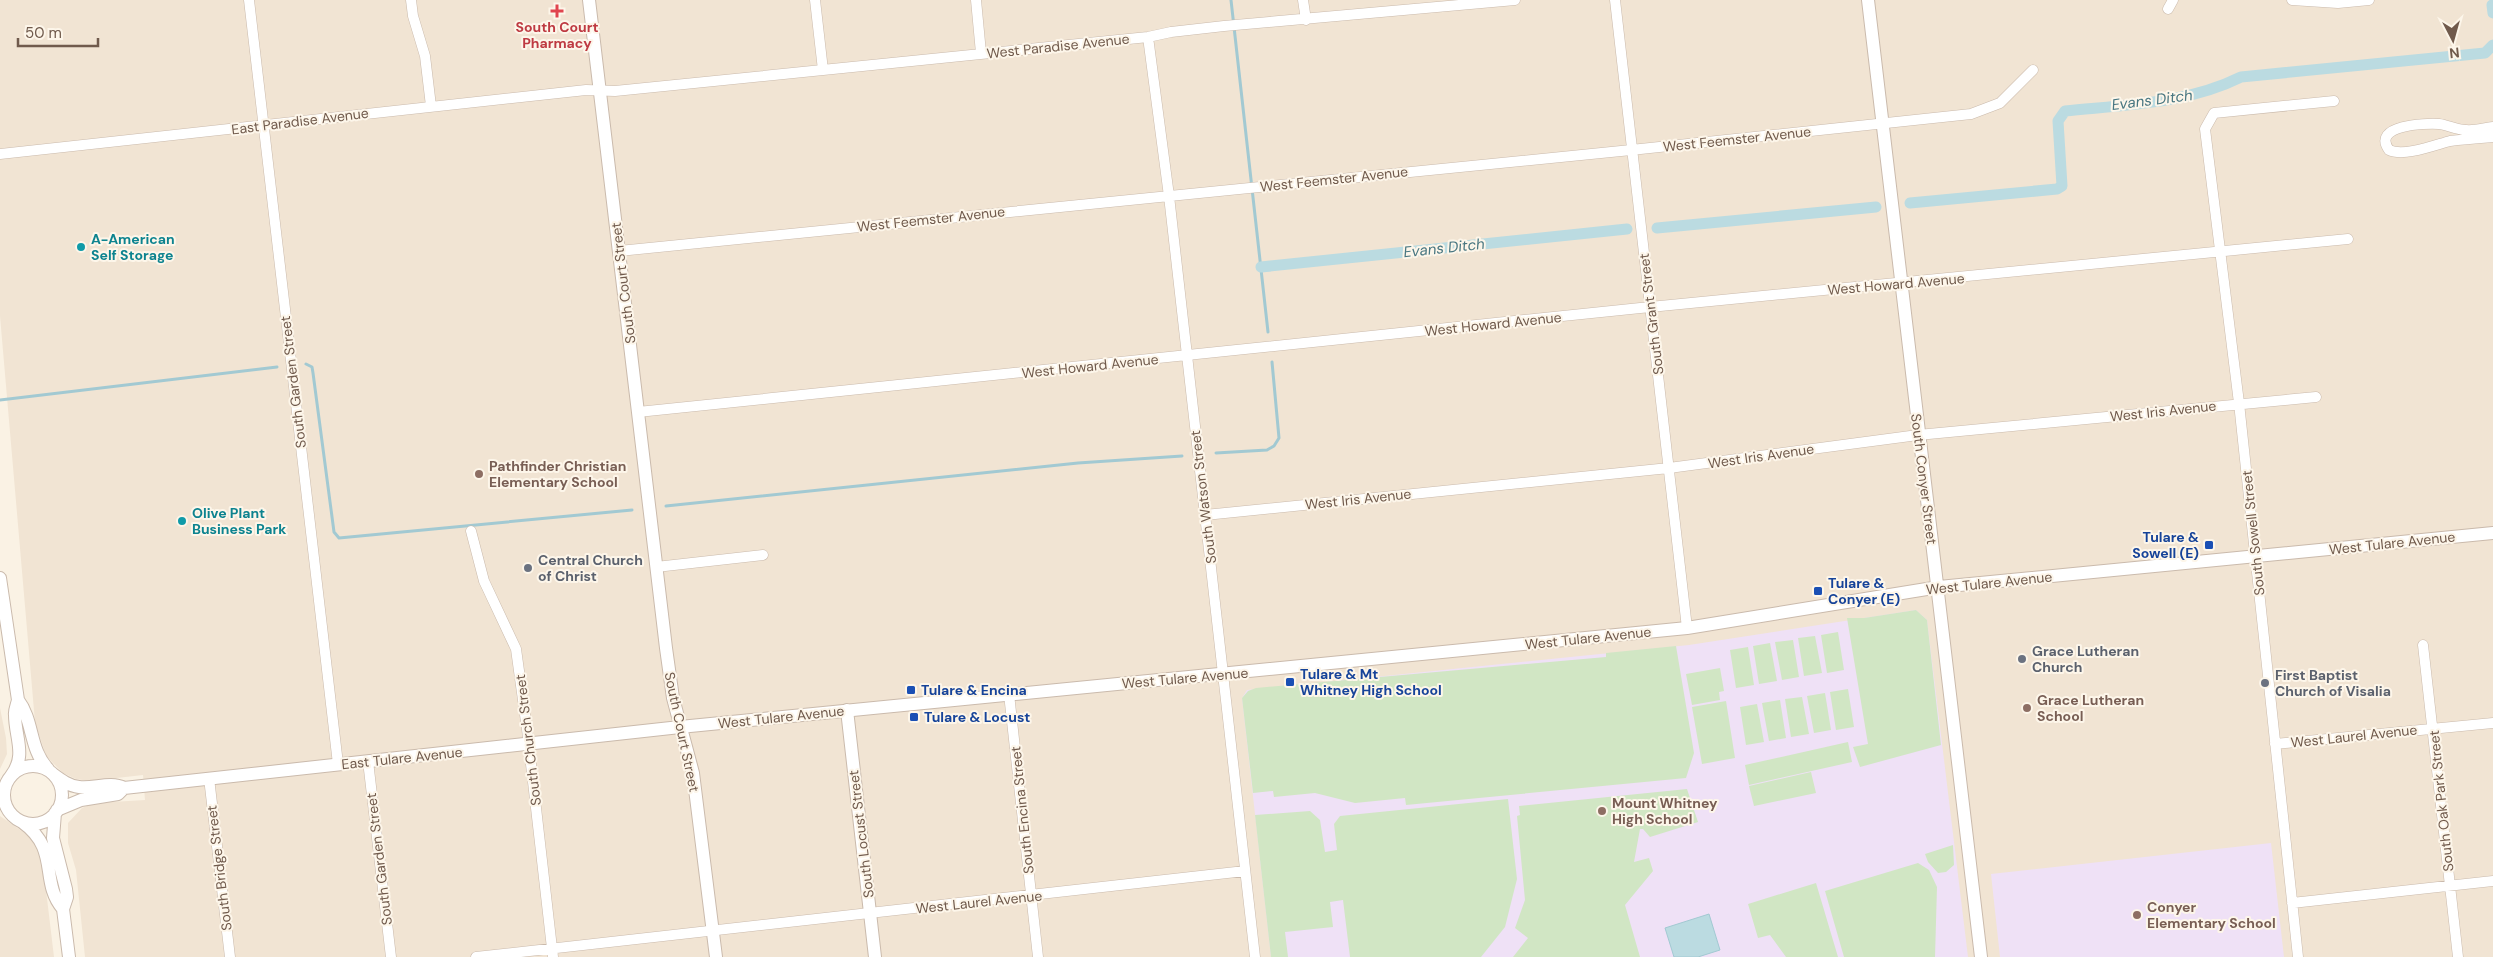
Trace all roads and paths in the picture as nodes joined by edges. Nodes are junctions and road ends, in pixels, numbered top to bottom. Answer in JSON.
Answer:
{"nodes":[{"id":1,"x":249,"y":0,"type":"edge"},
{"id":2,"x":411,"y":0,"type":"edge"},
{"id":3,"x":589,"y":0,"type":"edge"},
{"id":4,"x":815,"y":0,"type":"edge"},
{"id":5,"x":976,"y":0,"type":"edge"},
{"id":6,"x":1303,"y":0,"type":"edge"},
{"id":7,"x":1515,"y":0,"type":"edge"},
{"id":8,"x":1614,"y":0,"type":"edge"},
{"id":9,"x":1868,"y":0,"type":"edge"},
{"id":10,"x":2292,"y":0,"type":"edge"},
{"id":11,"x":2369,"y":0,"type":"edge"},
{"id":12,"x":1438,"y":4,"type":"edge"},
{"id":13,"x":1306,"y":20,"type":"junction"},
{"id":14,"x":1148,"y":37,"type":"junction"},
{"id":15,"x":981,"y":53,"type":"junction"},
{"id":16,"x":823,"y":70,"type":"junction"},
{"id":17,"x":2033,"y":70,"type":"dead end"},
{"id":18,"x":600,"y":91,"type":"junction"},
{"id":19,"x":2334,"y":101,"type":"dead end"},
{"id":20,"x":431,"y":106,"type":"junction"},
{"id":21,"x":1884,"y":124,"type":"junction"},
{"id":22,"x":263,"y":126,"type":"junction"},
{"id":23,"x":2493,"y":127,"type":"edge"},
{"id":24,"x":2493,"y":137,"type":"edge"},
{"id":25,"x":1632,"y":150,"type":"junction"},
{"id":26,"x":0,"y":154,"type":"edge"},
{"id":27,"x":1169,"y":196,"type":"junction"},
{"id":28,"x":2348,"y":239,"type":"dead end"},
{"id":29,"x":619,"y":251,"type":"junction"},
{"id":30,"x":2222,"y":252,"type":"junction"},
{"id":31,"x":1900,"y":284,"type":"junction"},
{"id":32,"x":1650,"y":307,"type":"junction"},
{"id":33,"x":1186,"y":356,"type":"junction"},
{"id":34,"x":2316,"y":397,"type":"dead end"},
{"id":35,"x":2239,"y":403,"type":"junction"},
{"id":36,"x":638,"y":412,"type":"junction"},
{"id":37,"x":1918,"y":435,"type":"junction"},
{"id":38,"x":1669,"y":468,"type":"junction"},
{"id":39,"x":1205,"y":514,"type":"junction"},
{"id":40,"x":471,"y":531,"type":"dead end"},
{"id":41,"x":2493,"y":533,"type":"edge"},
{"id":42,"x":763,"y":555,"type":"dead end"},
{"id":43,"x":2255,"y":556,"type":"junction"},
{"id":44,"x":656,"y":567,"type":"junction"},
{"id":45,"x":0,"y":578,"type":"edge"},
{"id":46,"x":1939,"y":587,"type":"junction"},
{"id":47,"x":1687,"y":628,"type":"junction"},
{"id":48,"x":2423,"y":645,"type":"dead end"},
{"id":49,"x":1223,"y":675,"type":"junction"},
{"id":50,"x":1008,"y":694,"type":"junction"},
{"id":51,"x":18,"y":700,"type":"junction"},
{"id":52,"x":847,"y":710,"type":"junction"},
{"id":53,"x":2493,"y":723,"type":"edge"},
{"id":54,"x":680,"y":727,"type":"junction"},
{"id":55,"x":2434,"y":728,"type":"junction"},
{"id":56,"x":529,"y":744,"type":"junction"},
{"id":57,"x":2274,"y":744,"type":"junction"},
{"id":58,"x":368,"y":761,"type":"junction"},
{"id":59,"x":338,"y":764,"type":"junction"},
{"id":60,"x":52,"y":773,"type":"junction"},
{"id":61,"x":209,"y":778,"type":"junction"},
{"id":62,"x":6,"y":780,"type":"edge"},
{"id":63,"x":124,"y":788,"type":"junction"},
{"id":64,"x":0,"y":808,"type":"edge"},
{"id":65,"x":56,"y":811,"type":"junction"},
{"id":66,"x":16,"y":817,"type":"junction"},
{"id":67,"x":1246,"y":871,"type":"junction"},
{"id":68,"x":2493,"y":882,"type":"edge"},
{"id":69,"x":2450,"y":886,"type":"junction"},
{"id":70,"x":1032,"y":896,"type":"junction"},
{"id":71,"x":2292,"y":903,"type":"junction"},
{"id":72,"x":63,"y":909,"type":"junction"},
{"id":73,"x":870,"y":914,"type":"junction"},
{"id":74,"x":713,"y":931,"type":"junction"},
{"id":75,"x":552,"y":952,"type":"edge"},
{"id":76,"x":69,"y":957,"type":"edge"},
{"id":77,"x":230,"y":957,"type":"edge"},
{"id":78,"x":391,"y":957,"type":"edge"},
{"id":79,"x":476,"y":957,"type":"edge"},
{"id":80,"x":716,"y":957,"type":"edge"},
{"id":81,"x":876,"y":957,"type":"edge"},
{"id":82,"x":1038,"y":957,"type":"edge"},
{"id":83,"x":1255,"y":957,"type":"edge"},
{"id":84,"x":1981,"y":957,"type":"edge"},
{"id":85,"x":2298,"y":957,"type":"edge"},
{"id":86,"x":2458,"y":957,"type":"edge"}],
"edges":[{"from":1,"to":22,"type":"street","name":"South Garden Street"},
{"from":2,"to":20,"type":"street"},
{"from":3,"to":18,"type":"street","name":"South Court Street"},
{"from":4,"to":16,"type":"street"},
{"from":5,"to":15,"type":"street"},
{"from":6,"to":13,"type":"street"},
{"from":7,"to":12,"type":"street","name":"West Paradise Avenue"},
{"from":8,"to":25,"type":"street","name":"South Grant Street"},
{"from":9,"to":21,"type":"street","name":"South Conyer Street"},
{"from":10,"to":11,"type":"street"},
{"from":12,"to":13,"type":"street","name":"West Paradise Avenue"},
{"from":13,"to":14,"type":"street","name":"West Paradise Avenue"},
{"from":14,"to":15,"type":"street","name":"West Paradise Avenue"},
{"from":14,"to":27,"type":"street","name":"South Watson Street"},
{"from":15,"to":16,"type":"street","name":"West Paradise Avenue"},
{"from":16,"to":18,"type":"street","name":"West Paradise Avenue"},
{"from":17,"to":21,"type":"street","name":"West Feemster Avenue"},
{"from":18,"to":20,"type":"street","name":"East Paradise Avenue"},
{"from":18,"to":29,"type":"street","name":"South Court Street"},
{"from":19,"to":30,"type":"street","name":"South Sowell Street"},
{"from":20,"to":22,"type":"street","name":"East Paradise Avenue"},
{"from":21,"to":25,"type":"street","name":"West Feemster Avenue"},
{"from":21,"to":31,"type":"street","name":"South Conyer Street"},
{"from":22,"to":26,"type":"street","name":"East Paradise Avenue"},
{"from":22,"to":59,"type":"street","name":"South Garden Street"},
{"from":23,"to":24,"type":"street"},
{"from":25,"to":27,"type":"street","name":"West Feemster Avenue"},
{"from":25,"to":32,"type":"street","name":"South Grant Street"},
{"from":27,"to":29,"type":"street","name":"West Feemster Avenue"},
{"from":27,"to":33,"type":"street","name":"South Watson Street"},
{"from":28,"to":30,"type":"street","name":"West Howard Avenue"},
{"from":29,"to":36,"type":"street","name":"South Court Street"},
{"from":30,"to":31,"type":"street","name":"West Howard Avenue"},
{"from":30,"to":35,"type":"street","name":"South Sowell Street"},
{"from":31,"to":32,"type":"street","name":"West Howard Avenue"},
{"from":31,"to":37,"type":"street","name":"South Conyer Street"},
{"from":32,"to":33,"type":"street","name":"West Howard Avenue"},
{"from":32,"to":38,"type":"street","name":"South Grant Street"},
{"from":33,"to":36,"type":"street","name":"West Howard Avenue"},
{"from":33,"to":39,"type":"street","name":"South Watson Street"},
{"from":34,"to":35,"type":"street","name":"West Iris Avenue"},
{"from":35,"to":37,"type":"street","name":"West Iris Avenue"},
{"from":35,"to":43,"type":"street","name":"South Sowell Street"},
{"from":36,"to":44,"type":"street","name":"South Court Street"},
{"from":37,"to":38,"type":"street","name":"West Iris Avenue"},
{"from":37,"to":46,"type":"street","name":"South Conyer Street"},
{"from":38,"to":39,"type":"street","name":"West Iris Avenue"},
{"from":38,"to":47,"type":"street","name":"South Grant Street"},
{"from":39,"to":49,"type":"street","name":"South Watson Street"},
{"from":40,"to":56,"type":"street","name":"South Church Street"},
{"from":41,"to":43,"type":"street","name":"West Tulare Avenue"},
{"from":42,"to":44,"type":"street"},
{"from":43,"to":46,"type":"street","name":"West Tulare Avenue"},
{"from":43,"to":57,"type":"street","name":"South Sowell Street"},
{"from":44,"to":54,"type":"street","name":"South Court Street"},
{"from":45,"to":51,"type":"street"},
{"from":46,"to":47,"type":"street","name":"West Tulare Avenue"},
{"from":46,"to":84,"type":"street","name":"South Conyer Street"},
{"from":47,"to":49,"type":"street","name":"West Tulare Avenue"},
{"from":48,"to":55,"type":"street","name":"South Oak Park Street"},
{"from":49,"to":50,"type":"street","name":"West Tulare Avenue"},
{"from":49,"to":67,"type":"street","name":"South Watson Street"},
{"from":50,"to":52,"type":"street","name":"West Tulare Avenue"},
{"from":50,"to":70,"type":"street","name":"South Encina Street"},
{"from":51,"to":60,"type":"street"},
{"from":51,"to":62,"type":"street"},
{"from":52,"to":54,"type":"street","name":"West Tulare Avenue"},
{"from":52,"to":73,"type":"street","name":"South Locust Street"},
{"from":53,"to":55,"type":"street","name":"West Laurel Avenue"},
{"from":54,"to":56,"type":"street","name":"East Tulare Avenue"},
{"from":54,"to":74,"type":"street","name":"South Court Street"},
{"from":55,"to":57,"type":"street","name":"West Laurel Avenue"},
{"from":55,"to":69,"type":"street","name":"South Oak Park Street"},
{"from":56,"to":58,"type":"street","name":"East Tulare Avenue"},
{"from":56,"to":75,"type":"street","name":"South Church Street"},
{"from":57,"to":71,"type":"street","name":"South Sowell Street"},
{"from":58,"to":59,"type":"street","name":"East Tulare Avenue"},
{"from":58,"to":78,"type":"street","name":"South Garden Street"},
{"from":59,"to":61,"type":"street","name":"East Tulare Avenue"},
{"from":60,"to":62,"type":"street"},
{"from":60,"to":63,"type":"street","name":"East Tulare Avenue"},
{"from":60,"to":65,"type":"street"},
{"from":61,"to":63,"type":"street","name":"East Tulare Avenue"},
{"from":61,"to":77,"type":"street","name":"South Bridge Street"},
{"from":62,"to":66,"type":"street"},
{"from":63,"to":65,"type":"street","name":"East Tulare Avenue"},
{"from":64,"to":66,"type":"street"},
{"from":65,"to":66,"type":"street"},
{"from":65,"to":72,"type":"street"},
{"from":66,"to":72,"type":"street"},
{"from":67,"to":70,"type":"street","name":"West Laurel Avenue"},
{"from":67,"to":83,"type":"street","name":"South Watson Street"},
{"from":68,"to":69,"type":"street"},
{"from":69,"to":71,"type":"street"},
{"from":69,"to":86,"type":"street","name":"South Oak Park Street"},
{"from":70,"to":73,"type":"street","name":"West Laurel Avenue"},
{"from":70,"to":82,"type":"street","name":"South Encina Street"},
{"from":71,"to":85,"type":"street","name":"South Sowell Street"},
{"from":72,"to":76,"type":"street"},
{"from":73,"to":74,"type":"street","name":"West Laurel Avenue"},
{"from":73,"to":81,"type":"street","name":"South Locust Street"},
{"from":74,"to":75,"type":"street","name":"West Laurel Avenue"},
{"from":74,"to":80,"type":"street","name":"South Court Street"},
{"from":75,"to":79,"type":"street","name":"West Laurel Avenue"}]}
